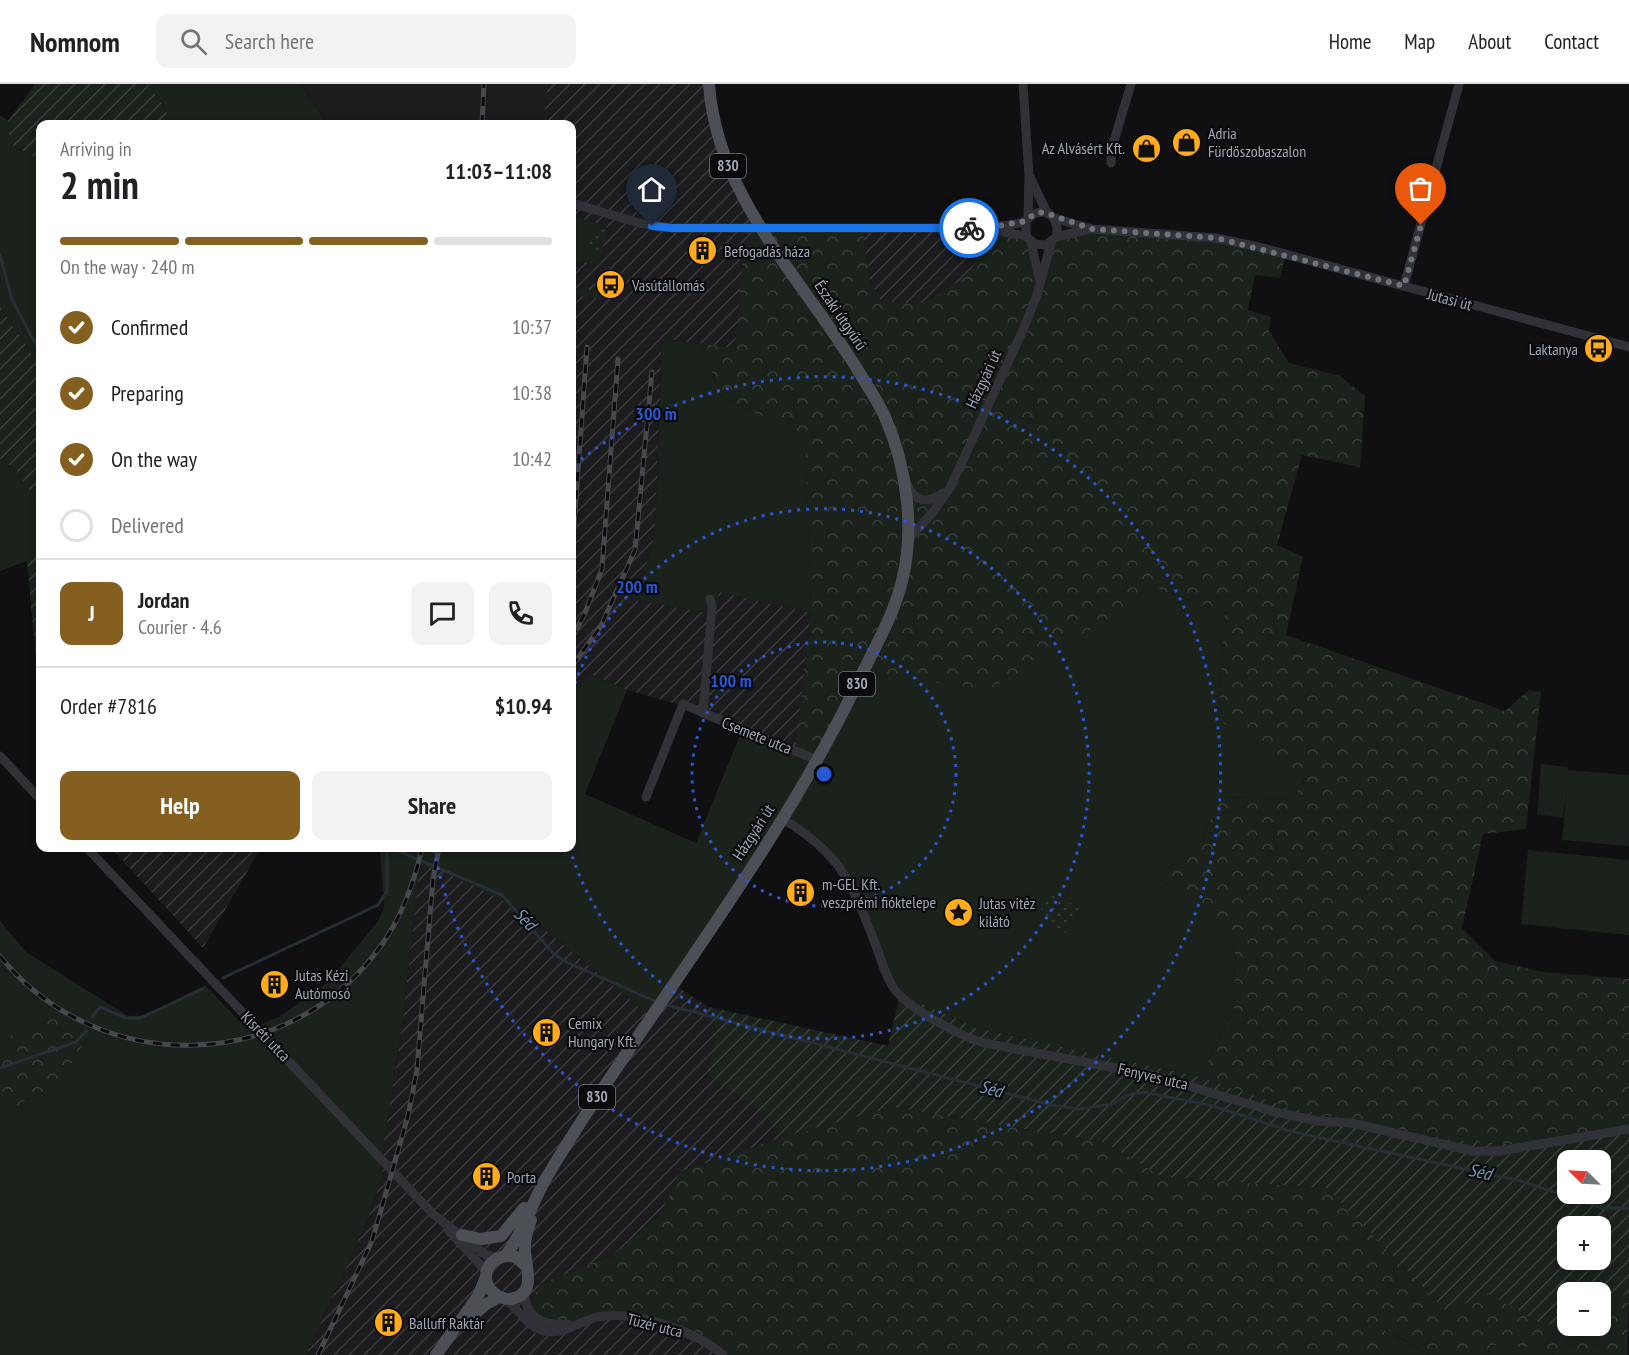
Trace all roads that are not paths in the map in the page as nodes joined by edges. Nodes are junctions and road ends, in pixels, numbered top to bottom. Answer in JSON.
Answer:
{"nodes":[{"id":1,"x":709,"y":84,"type":"edge"},
{"id":2,"x":1023,"y":84,"type":"edge"},
{"id":3,"x":1131,"y":84,"type":"edge"},
{"id":4,"x":1457,"y":85,"type":"edge"},
{"id":5,"x":1111,"y":163,"type":"dead end"},
{"id":6,"x":1029,"y":176,"type":"junction"},
{"id":7,"x":576,"y":204,"type":"edge"},
{"id":8,"x":1050,"y":215,"type":"junction"},
{"id":9,"x":1027,"y":219,"type":"junction"},
{"id":10,"x":759,"y":228,"type":"junction"},
{"id":11,"x":987,"y":228,"type":"junction"},
{"id":12,"x":1092,"y":229,"type":"junction"},
{"id":13,"x":1028,"y":239,"type":"junction"},
{"id":14,"x":1053,"y":240,"type":"junction"},
{"id":15,"x":1040,"y":280,"type":"junction"},
{"id":16,"x":1404,"y":286,"type":"junction"},
{"id":17,"x":1629,"y":347,"type":"edge"},
{"id":18,"x":904,"y":479,"type":"junction"},
{"id":19,"x":950,"y":488,"type":"junction"},
{"id":20,"x":907,"y":541,"type":"junction"},
{"id":21,"x":710,"y":599,"type":"dead end"},
{"id":22,"x":704,"y":713,"type":"junction"},
{"id":23,"x":0,"y":756,"type":"edge"},
{"id":24,"x":817,"y":760,"type":"junction"},
{"id":25,"x":36,"y":794,"type":"edge"},
{"id":26,"x":646,"y":797,"type":"dead end"},
{"id":27,"x":783,"y":819,"type":"junction"},
{"id":28,"x":91,"y":852,"type":"edge"},
{"id":29,"x":1629,"y":1129,"type":"edge"},
{"id":30,"x":546,"y":1178,"type":"junction"},
{"id":31,"x":444,"y":1224,"type":"junction"},
{"id":32,"x":462,"y":1235,"type":"junction"},
{"id":33,"x":502,"y":1256,"type":"junction"},
{"id":34,"x":527,"y":1267,"type":"junction"},
{"id":35,"x":486,"y":1275,"type":"junction"},
{"id":36,"x":525,"y":1290,"type":"junction"},
{"id":37,"x":503,"y":1298,"type":"junction"},
{"id":38,"x":581,"y":1322,"type":"junction"},
{"id":39,"x":444,"y":1343,"type":"junction"},
{"id":40,"x":436,"y":1355,"type":"edge"},
{"id":41,"x":723,"y":1355,"type":"edge"}],
"edges":[{"from":1,"to":10,"type":"main road","name":"Északi útgyűrű","number":"830"},
{"from":2,"to":6,"type":"street"},
{"from":3,"to":5,"type":"street"},
{"from":4,"to":16,"type":"street"},
{"from":6,"to":8,"type":"street"},
{"from":6,"to":9,"type":"street"},
{"from":7,"to":10,"type":"street","name":"Jutasi út"},
{"from":8,"to":9,"type":"street","name":"Jutasi út"},
{"from":8,"to":12,"type":"street","name":"Jutasi út"},
{"from":8,"to":14,"type":"street"},
{"from":9,"to":11,"type":"street","name":"Jutasi út"},
{"from":9,"to":13,"type":"street"},
{"from":10,"to":11,"type":"street","name":"Jutasi út"},
{"from":10,"to":18,"type":"main road","name":"Északi útgyűrű","number":"830"},
{"from":11,"to":13,"type":"street","name":"Jutasi út"},
{"from":12,"to":14,"type":"street","name":"Jutasi út"},
{"from":12,"to":16,"type":"street","name":"Jutasi út"},
{"from":13,"to":14,"type":"street","name":"Jutasi út"},
{"from":13,"to":15,"type":"street"},
{"from":14,"to":15,"type":"street","name":"Házgyári út"},
{"from":15,"to":19,"type":"street","name":"Házgyári út"},
{"from":16,"to":17,"type":"street","name":"Jutasi út"},
{"from":18,"to":19,"type":"street"},
{"from":18,"to":20,"type":"main road","name":"Északi útgyűrű","number":"830"},
{"from":19,"to":20,"type":"street","name":"Házgyári út"},
{"from":20,"to":24,"type":"main road","name":"Házgyári út","number":"830"},
{"from":21,"to":22,"type":"street","name":"Csemete utca"},
{"from":22,"to":24,"type":"street","name":"Csemete utca"},
{"from":22,"to":26,"type":"street"},
{"from":23,"to":25,"type":"street"},
{"from":24,"to":27,"type":"main road","name":"Házgyári út","number":"830"},
{"from":27,"to":29,"type":"street","name":"Fenyves utca"},
{"from":27,"to":30,"type":"main road","name":"Házgyári út","number":"830"},
{"from":28,"to":31,"type":"street","name":"Kisréti utca"},
{"from":30,"to":32,"type":"main road"},
{"from":30,"to":33,"type":"main road","name":"Házgyári út","number":"830"},
{"from":30,"to":34,"type":"main road","name":"Házgyári út","number":"830"},
{"from":31,"to":32,"type":"street","name":"Kisréti utca"},
{"from":31,"to":35,"type":"street","name":"Kisréti utca"},
{"from":32,"to":33,"type":"street","name":"Kisréti utca"},
{"from":33,"to":34,"type":"main road"},
{"from":33,"to":35,"type":"main road","number":"830"},
{"from":34,"to":36,"type":"main road","number":"830"},
{"from":35,"to":37,"type":"main road"},
{"from":35,"to":39,"type":"main road","number":"830"},
{"from":36,"to":37,"type":"main road","number":"830"},
{"from":36,"to":38,"type":"street","name":"Tüzér utca"},
{"from":37,"to":38,"type":"street","name":"Tüzér utca"},
{"from":37,"to":39,"type":"main road","number":"830"},
{"from":38,"to":41,"type":"street","name":"Tüzér utca"},
{"from":39,"to":40,"type":"main road","number":"830"}]}
